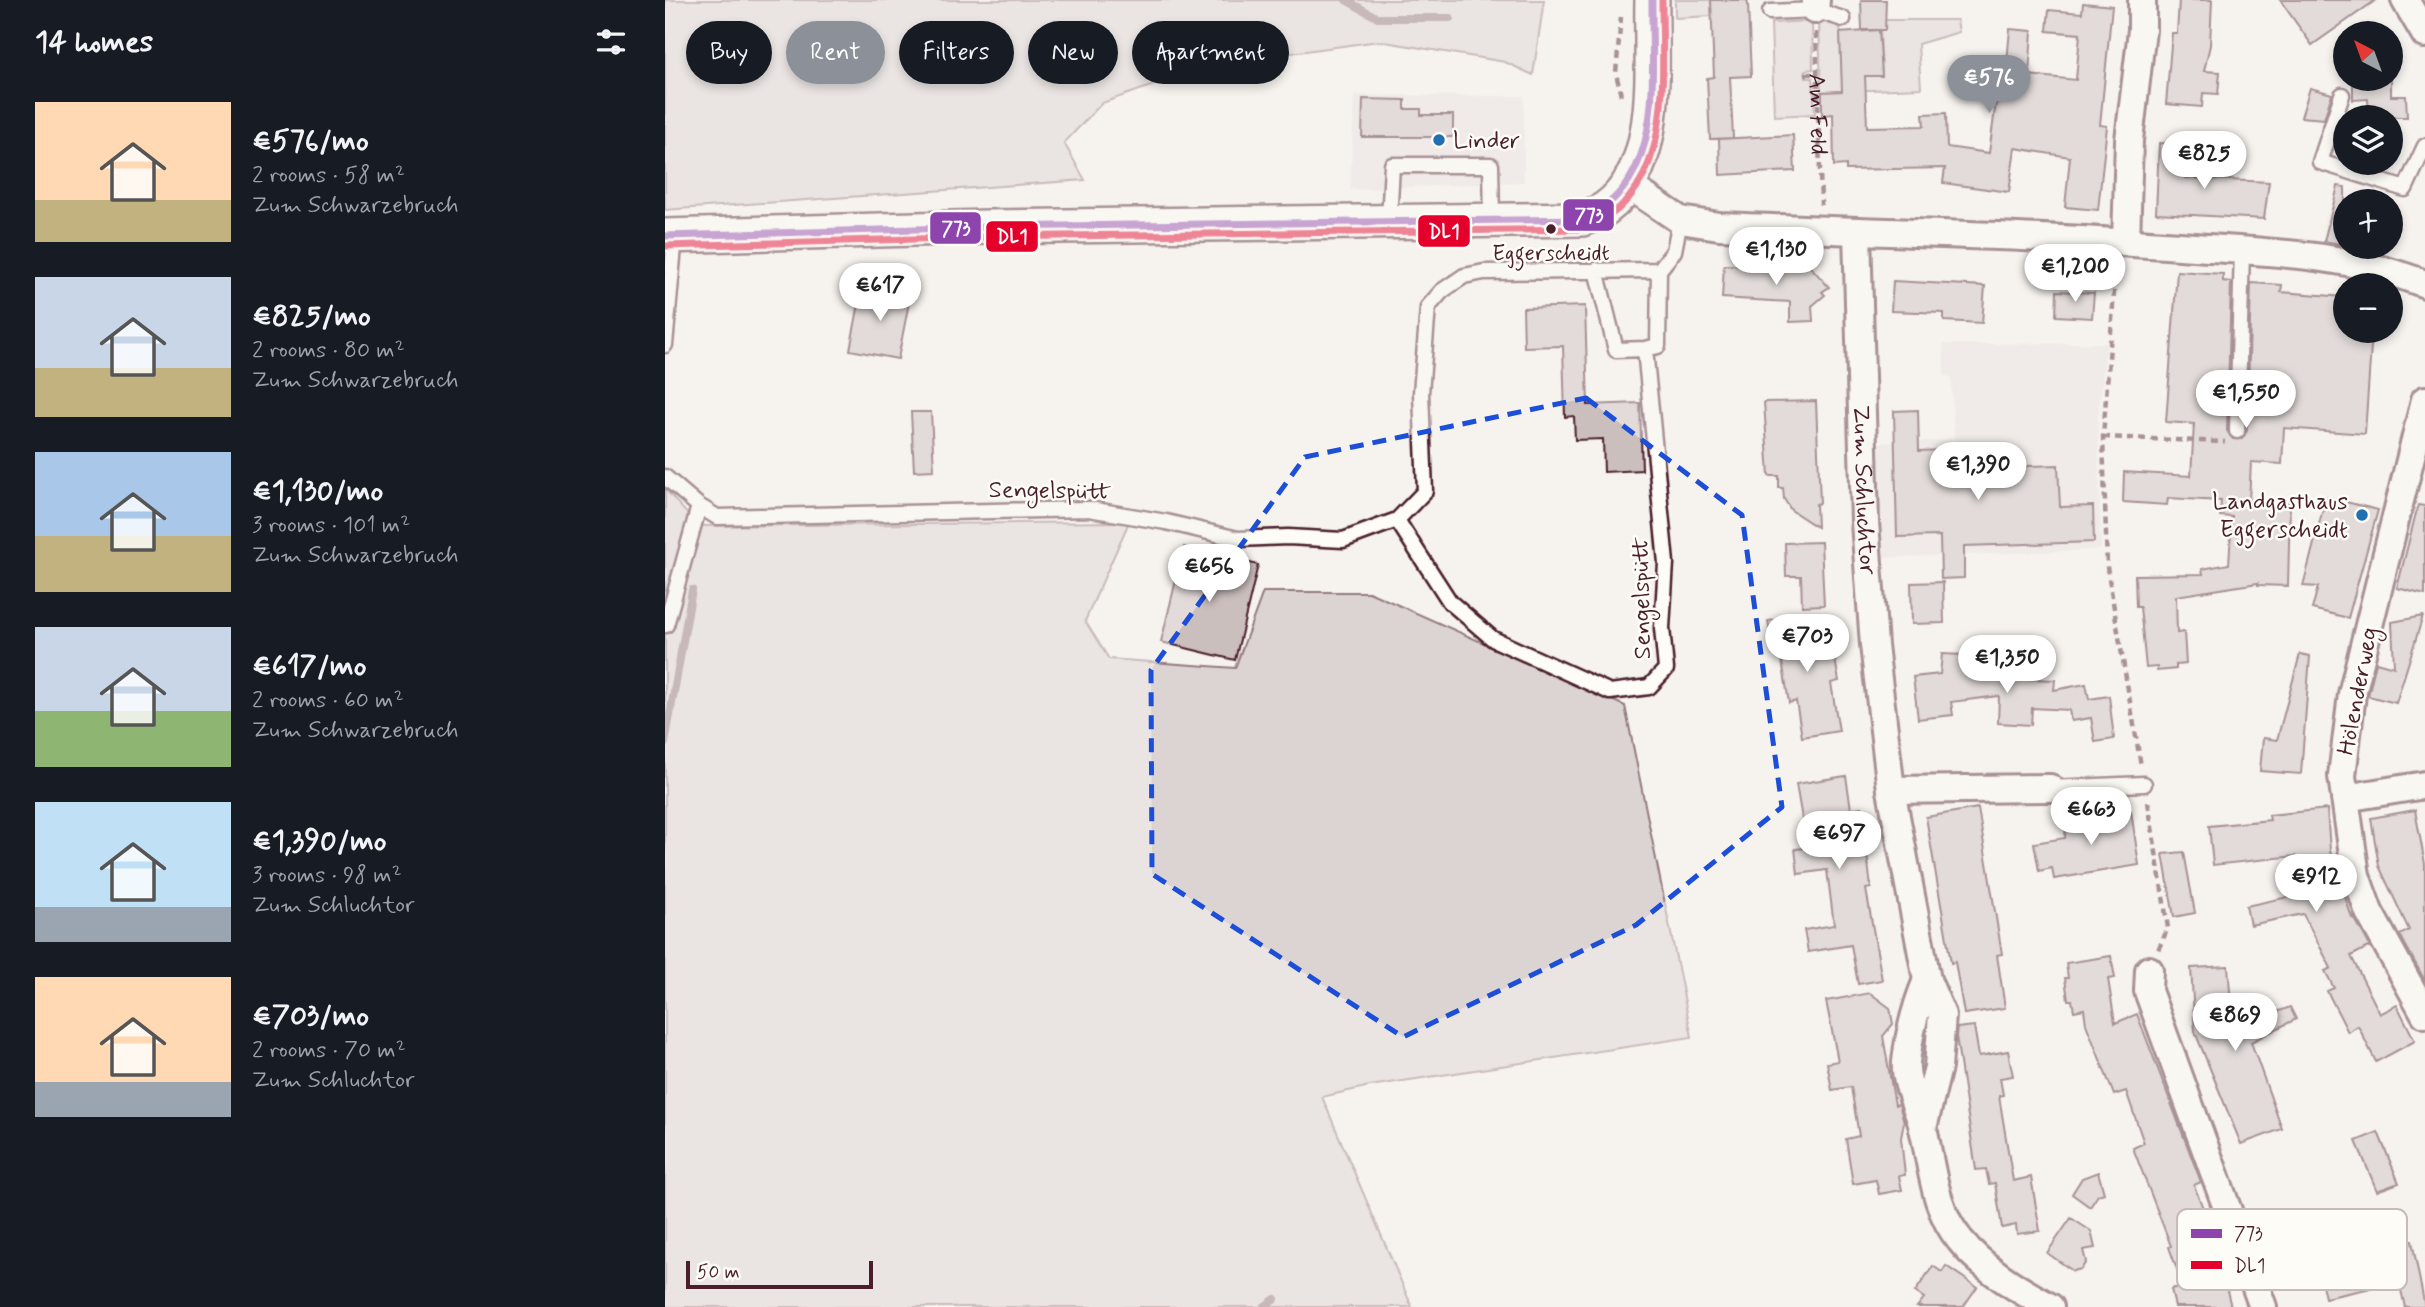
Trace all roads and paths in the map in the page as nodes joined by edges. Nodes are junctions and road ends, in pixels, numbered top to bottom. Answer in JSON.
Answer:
{"nodes":[{"id":1,"x":1652,"y":0,"type":"edge"},
{"id":2,"x":2142,"y":0,"type":"edge"},
{"id":3,"x":2405,"y":0,"type":"edge"},
{"id":4,"x":1816,"y":5,"type":"edge"},
{"id":5,"x":1770,"y":12,"type":"dead end"},
{"id":6,"x":1843,"y":19,"type":"dead end"},
{"id":7,"x":2425,"y":34,"type":"edge"},
{"id":8,"x":1805,"y":74,"type":"dead end"},
{"id":9,"x":1817,"y":74,"type":"junction"},
{"id":10,"x":2341,"y":95,"type":"dead end"},
{"id":11,"x":2425,"y":146,"type":"edge"},
{"id":12,"x":1628,"y":185,"type":"junction"},
{"id":13,"x":1492,"y":220,"type":"junction"},
{"id":14,"x":1680,"y":220,"type":"junction"},
{"id":15,"x":1389,"y":222,"type":"junction"},
{"id":16,"x":1822,"y":230,"type":"junction"},
{"id":17,"x":1857,"y":231,"type":"junction"},
{"id":18,"x":670,"y":235,"type":"edge"},
{"id":19,"x":2122,"y":242,"type":"junction"},
{"id":20,"x":2242,"y":250,"type":"junction"},
{"id":21,"x":1595,"y":270,"type":"junction"},
{"id":22,"x":1659,"y":270,"type":"junction"},
{"id":23,"x":2425,"y":284,"type":"edge"},
{"id":24,"x":665,"y":345,"type":"edge"},
{"id":25,"x":1645,"y":349,"type":"junction"},
{"id":26,"x":2425,"y":400,"type":"edge"},
{"id":27,"x":2103,"y":436,"type":"junction"},
{"id":28,"x":2232,"y":437,"type":"joint"},
{"id":29,"x":665,"y":477,"type":"edge"},
{"id":30,"x":699,"y":506,"type":"junction"},
{"id":31,"x":1397,"y":520,"type":"junction"},
{"id":32,"x":666,"y":625,"type":"edge"},
{"id":33,"x":2144,"y":784,"type":"junction"},
{"id":34,"x":2425,"y":785,"type":"edge"},
{"id":35,"x":2050,"y":788,"type":"joint"},
{"id":36,"x":1891,"y":790,"type":"junction"},
{"id":37,"x":2345,"y":798,"type":"junction"},
{"id":38,"x":2149,"y":970,"type":"joint"},
{"id":39,"x":2425,"y":1014,"type":"edge"},
{"id":40,"x":2227,"y":1209,"type":"edge"},
{"id":41,"x":2257,"y":1290,"type":"edge"},
{"id":42,"x":2050,"y":1307,"type":"edge"},
{"id":43,"x":2263,"y":1307,"type":"edge"}],
"edges":[{"from":1,"to":12,"type":"street"},
{"from":2,"to":19,"type":"street"},
{"from":3,"to":7,"type":"street"},
{"from":4,"to":5,"type":"lane"},
{"from":4,"to":6,"type":"lane"},
{"from":4,"to":9,"type":"path","name":"Am Feld"},
{"from":8,"to":9,"type":"path"},
{"from":9,"to":16,"type":"path","name":"Am Feld"},
{"from":10,"to":11,"type":"lane"},
{"from":12,"to":13,"type":"street"},
{"from":12,"to":14,"type":"street"},
{"from":13,"to":15,"type":"street"},
{"from":13,"to":15,"type":"lane"},
{"from":14,"to":16,"type":"street"},
{"from":14,"to":22,"type":"lane"},
{"from":15,"to":18,"type":"street"},
{"from":16,"to":17,"type":"street"},
{"from":17,"to":19,"type":"street"},
{"from":17,"to":36,"type":"street","name":"Zum Schluchtor"},
{"from":18,"to":24,"type":"lane"},
{"from":19,"to":20,"type":"street"},
{"from":19,"to":27,"type":"path"},
{"from":20,"to":23,"type":"street"},
{"from":20,"to":28,"type":"lane"},
{"from":21,"to":22,"type":"lane","name":"Sengelspütt"},
{"from":21,"to":25,"type":"lane"},
{"from":21,"to":31,"type":"lane","name":"Sengelspütt"},
{"from":22,"to":25,"type":"lane"},
{"from":25,"to":31,"type":"lane","name":"Sengelspütt"},
{"from":26,"to":37,"type":"street","name":"Hölenderweg"},
{"from":27,"to":28,"type":"path"},
{"from":27,"to":33,"type":"path"},
{"from":29,"to":30,"type":"lane","name":"Sengelspütt"},
{"from":30,"to":31,"type":"lane","name":"Sengelspütt"},
{"from":30,"to":32,"type":"lane"},
{"from":33,"to":35,"type":"lane"},
{"from":33,"to":38,"type":"path"},
{"from":34,"to":37,"type":"street"},
{"from":35,"to":36,"type":"street"},
{"from":36,"to":42,"type":"street","name":"Zum Schluchtor"},
{"from":37,"to":39,"type":"street","name":"Hölenderweg"},
{"from":38,"to":40,"type":"street"},
{"from":41,"to":43,"type":"street"}]}
